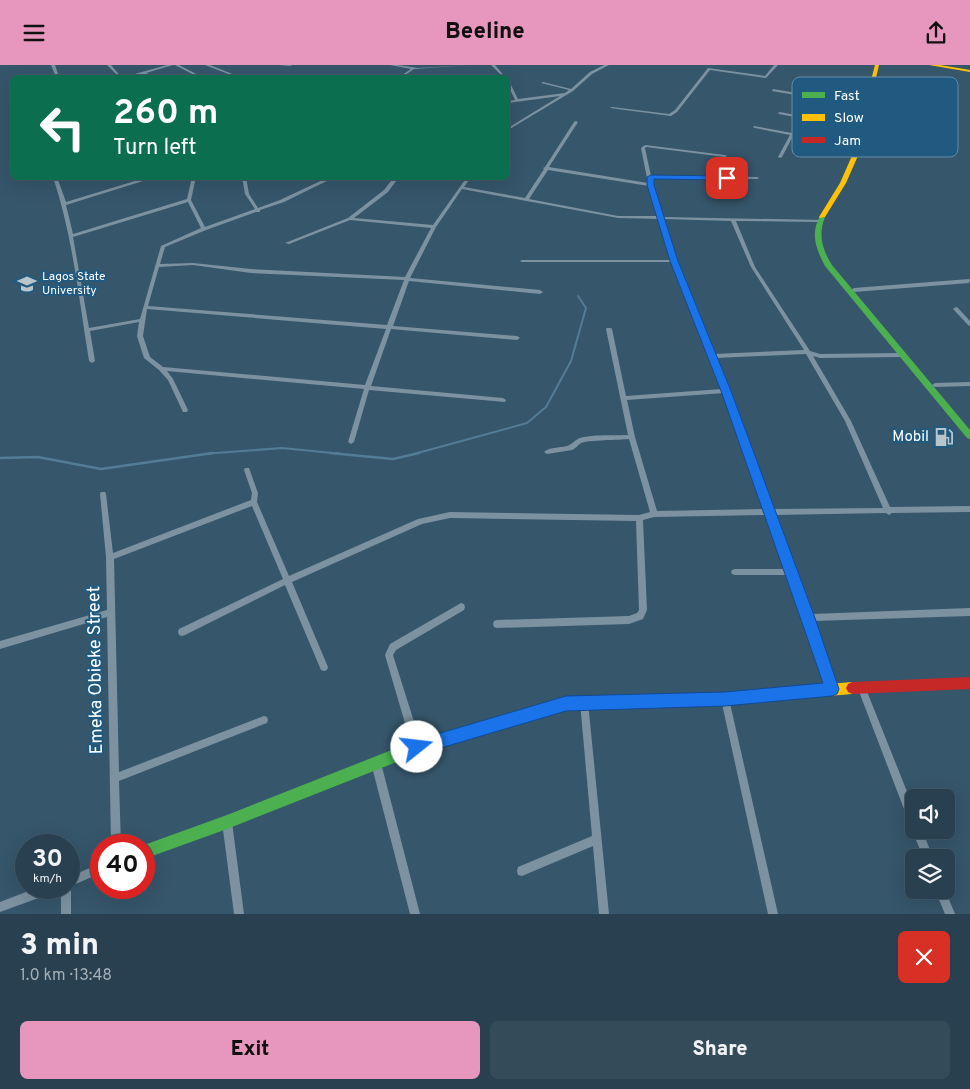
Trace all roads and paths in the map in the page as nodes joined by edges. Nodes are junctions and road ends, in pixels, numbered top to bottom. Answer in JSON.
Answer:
{"nodes":[{"id":1,"x":109,"y":65,"type":"edge"},
{"id":2,"x":171,"y":65,"type":"edge"},
{"id":3,"x":177,"y":65,"type":"edge"},
{"id":4,"x":207,"y":65,"type":"edge"},
{"id":5,"x":282,"y":65,"type":"edge"},
{"id":6,"x":290,"y":65,"type":"edge"},
{"id":7,"x":392,"y":65,"type":"edge"},
{"id":8,"x":467,"y":65,"type":"edge"},
{"id":9,"x":493,"y":65,"type":"edge"},
{"id":10,"x":607,"y":65,"type":"edge"},
{"id":11,"x":776,"y":65,"type":"edge"},
{"id":12,"x":931,"y":65,"type":"edge"},
{"id":13,"x":413,"y":69,"type":"junction"},
{"id":14,"x":970,"y":71,"type":"edge"},
{"id":15,"x":144,"y":73,"type":"junction"},
{"id":16,"x":118,"y":75,"type":"edge"},
{"id":17,"x":135,"y":75,"type":"edge"},
{"id":18,"x":149,"y":75,"type":"edge"},
{"id":19,"x":196,"y":75,"type":"edge"},
{"id":20,"x":233,"y":75,"type":"edge"},
{"id":21,"x":407,"y":75,"type":"edge"},
{"id":22,"x":502,"y":75,"type":"edge"},
{"id":23,"x":543,"y":83,"type":"dead end"},
{"id":24,"x":510,"y":87,"type":"edge"},
{"id":25,"x":572,"y":90,"type":"junction"},
{"id":26,"x":773,"y":90,"type":"dead end"},
{"id":27,"x":792,"y":93,"type":"edge"},
{"id":28,"x":566,"y":94,"type":"junction"},
{"id":29,"x":517,"y":101,"type":"junction"},
{"id":30,"x":510,"y":102,"type":"edge"},
{"id":31,"x":612,"y":109,"type":"dead end"},
{"id":32,"x":780,"y":113,"type":"dead end"},
{"id":33,"x":792,"y":115,"type":"edge"},
{"id":34,"x":576,"y":121,"type":"dead end"},
{"id":35,"x":755,"y":127,"type":"dead end"},
{"id":36,"x":510,"y":128,"type":"edge"},
{"id":37,"x":792,"y":134,"type":"joint"},
{"id":38,"x":725,"y":156,"type":"dead end"},
{"id":39,"x":780,"y":157,"type":"dead end"},
{"id":40,"x":853,"y":157,"type":"edge"},
{"id":41,"x":858,"y":157,"type":"edge"},
{"id":42,"x":545,"y":168,"type":"junction"},
{"id":43,"x":651,"y":177,"type":"junction"},
{"id":44,"x":757,"y":178,"type":"dead end"},
{"id":45,"x":56,"y":180,"type":"edge"},
{"id":46,"x":130,"y":180,"type":"edge"},
{"id":47,"x":145,"y":180,"type":"edge"},
{"id":48,"x":193,"y":180,"type":"edge"},
{"id":49,"x":245,"y":180,"type":"edge"},
{"id":50,"x":326,"y":180,"type":"edge"},
{"id":51,"x":394,"y":180,"type":"edge"},
{"id":52,"x":467,"y":180,"type":"edge"},
{"id":53,"x":132,"y":184,"type":"junction"},
{"id":54,"x":650,"y":185,"type":"junction"},
{"id":55,"x":462,"y":188,"type":"junction"},
{"id":56,"x":526,"y":199,"type":"junction"},
{"id":57,"x":190,"y":200,"type":"junction"},
{"id":58,"x":64,"y":204,"type":"junction"},
{"id":59,"x":258,"y":211,"type":"junction"},
{"id":60,"x":350,"y":219,"type":"junction"},
{"id":61,"x":662,"y":219,"type":"junction"},
{"id":62,"x":734,"y":219,"type":"junction"},
{"id":63,"x":820,"y":221,"type":"junction"},
{"id":64,"x":434,"y":227,"type":"junction"},
{"id":65,"x":204,"y":229,"type":"junction"},
{"id":66,"x":71,"y":237,"type":"junction"},
{"id":67,"x":287,"y":243,"type":"dead end"},
{"id":68,"x":522,"y":261,"type":"dead end"},
{"id":69,"x":674,"y":261,"type":"junction"},
{"id":70,"x":158,"y":266,"type":"junction"},
{"id":71,"x":407,"y":279,"type":"junction"},
{"id":72,"x":969,"y":281,"type":"dead end"},
{"id":73,"x":854,"y":290,"type":"junction"},
{"id":74,"x":540,"y":292,"type":"dead end"},
{"id":75,"x":146,"y":307,"type":"junction"},
{"id":76,"x":956,"y":309,"type":"dead end"},
{"id":77,"x":142,"y":321,"type":"junction"},
{"id":78,"x":970,"y":324,"type":"edge"},
{"id":79,"x":389,"y":327,"type":"junction"},
{"id":80,"x":609,"y":329,"type":"dead end"},
{"id":81,"x":86,"y":330,"type":"junction"},
{"id":82,"x":517,"y":338,"type":"dead end"},
{"id":83,"x":808,"y":352,"type":"junction"},
{"id":84,"x":902,"y":355,"type":"junction"},
{"id":85,"x":713,"y":356,"type":"junction"},
{"id":86,"x":92,"y":361,"type":"dead end"},
{"id":87,"x":161,"y":369,"type":"junction"},
{"id":88,"x":970,"y":384,"type":"edge"},
{"id":89,"x":935,"y":385,"type":"junction"},
{"id":90,"x":367,"y":388,"type":"junction"},
{"id":91,"x":726,"y":391,"type":"junction"},
{"id":92,"x":625,"y":398,"type":"junction"},
{"id":93,"x":503,"y":400,"type":"dead end"},
{"id":94,"x":186,"y":410,"type":"dead end"},
{"id":95,"x":970,"y":427,"type":"edge"},
{"id":96,"x":970,"y":436,"type":"edge"},
{"id":97,"x":632,"y":437,"type":"junction"},
{"id":98,"x":351,"y":442,"type":"dead end"},
{"id":99,"x":547,"y":452,"type":"dead end"},
{"id":100,"x":247,"y":470,"type":"dead end"},
{"id":101,"x":103,"y":494,"type":"dead end"},
{"id":102,"x":254,"y":501,"type":"junction"},
{"id":103,"x":970,"y":509,"type":"edge"},
{"id":104,"x":889,"y":512,"type":"junction"},
{"id":105,"x":769,"y":513,"type":"junction"},
{"id":106,"x":654,"y":515,"type":"junction"},
{"id":107,"x":639,"y":518,"type":"junction"},
{"id":108,"x":110,"y":557,"type":"junction"},
{"id":109,"x":735,"y":572,"type":"dead end"},
{"id":110,"x":792,"y":572,"type":"junction"},
{"id":111,"x":288,"y":580,"type":"junction"},
{"id":112,"x":461,"y":607,"type":"dead end"},
{"id":113,"x":970,"y":611,"type":"edge"},
{"id":114,"x":110,"y":613,"type":"junction"},
{"id":115,"x":809,"y":618,"type":"junction"},
{"id":116,"x":497,"y":624,"type":"dead end"},
{"id":117,"x":182,"y":632,"type":"dead end"},
{"id":118,"x":0,"y":645,"type":"edge"},
{"id":119,"x":324,"y":667,"type":"dead end"},
{"id":120,"x":970,"y":683,"type":"edge"},
{"id":121,"x":832,"y":689,"type":"junction"},
{"id":122,"x":862,"y":689,"type":"junction"},
{"id":123,"x":725,"y":699,"type":"junction"},
{"id":124,"x":584,"y":702,"type":"junction"},
{"id":125,"x":264,"y":720,"type":"dead end"},
{"id":126,"x":417,"y":747,"type":"junction"},
{"id":127,"x":376,"y":763,"type":"junction"},
{"id":128,"x":115,"y":778,"type":"junction"},
{"id":129,"x":905,"y":799,"type":"edge"},
{"id":130,"x":227,"y":822,"type":"junction"},
{"id":131,"x":116,"y":834,"type":"edge"},
{"id":132,"x":597,"y":839,"type":"junction"},
{"id":133,"x":155,"y":848,"type":"edge"},
{"id":134,"x":522,"y":871,"type":"dead end"},
{"id":135,"x":22,"y":899,"type":"edge"},
{"id":136,"x":66,"y":899,"type":"edge"},
{"id":137,"x":944,"y":899,"type":"edge"},
{"id":138,"x":0,"y":907,"type":"edge"},
{"id":139,"x":66,"y":914,"type":"edge"},
{"id":140,"x":239,"y":914,"type":"edge"},
{"id":141,"x":415,"y":914,"type":"edge"},
{"id":142,"x":604,"y":914,"type":"edge"},
{"id":143,"x":773,"y":914,"type":"edge"},
{"id":144,"x":950,"y":914,"type":"edge"}],
"edges":[{"from":1,"to":16,"type":"street"},
{"from":2,"to":15,"type":"street"},
{"from":3,"to":19,"type":"street"},
{"from":4,"to":20,"type":"street"},
{"from":5,"to":6,"type":"street"},
{"from":7,"to":13,"type":"street"},
{"from":8,"to":13,"type":"street"},
{"from":9,"to":22,"type":"street"},
{"from":10,"to":25,"type":"street"},
{"from":11,"to":31,"type":"street"},
{"from":12,"to":14,"type":"street"},
{"from":13,"to":21,"type":"street"},
{"from":15,"to":17,"type":"street"},
{"from":15,"to":18,"type":"street"},
{"from":23,"to":25,"type":"street"},
{"from":24,"to":29,"type":"street"},
{"from":25,"to":28,"type":"street"},
{"from":26,"to":27,"type":"street"},
{"from":28,"to":29,"type":"street"},
{"from":28,"to":36,"type":"street"},
{"from":29,"to":30,"type":"street"},
{"from":32,"to":33,"type":"street"},
{"from":34,"to":42,"type":"street"},
{"from":35,"to":37,"type":"street"},
{"from":37,"to":39,"type":"street"},
{"from":38,"to":43,"type":"street"},
{"from":40,"to":63,"type":"street"},
{"from":41,"to":73,"type":"street"},
{"from":42,"to":54,"type":"street"},
{"from":42,"to":56,"type":"street"},
{"from":43,"to":44,"type":"street"},
{"from":43,"to":54,"type":"street"},
{"from":45,"to":58,"type":"street"},
{"from":46,"to":53,"type":"street"},
{"from":47,"to":53,"type":"street"},
{"from":48,"to":57,"type":"street"},
{"from":49,"to":59,"type":"street"},
{"from":50,"to":59,"type":"street"},
{"from":51,"to":60,"type":"street"},
{"from":52,"to":55,"type":"street"},
{"from":53,"to":58,"type":"street"},
{"from":54,"to":61,"type":"street"},
{"from":55,"to":56,"type":"street"},
{"from":55,"to":64,"type":"street"},
{"from":56,"to":61,"type":"street"},
{"from":57,"to":65,"type":"street"},
{"from":57,"to":66,"type":"street"},
{"from":58,"to":66,"type":"street"},
{"from":59,"to":65,"type":"street"},
{"from":60,"to":64,"type":"street"},
{"from":60,"to":67,"type":"street"},
{"from":61,"to":62,"type":"street"},
{"from":61,"to":69,"type":"street"},
{"from":62,"to":63,"type":"street"},
{"from":62,"to":83,"type":"street"},
{"from":63,"to":84,"type":"street"},
{"from":64,"to":71,"type":"street"},
{"from":65,"to":70,"type":"street"},
{"from":66,"to":81,"type":"street"},
{"from":68,"to":69,"type":"street"},
{"from":69,"to":85,"type":"street"},
{"from":70,"to":71,"type":"street"},
{"from":70,"to":75,"type":"street"},
{"from":71,"to":74,"type":"street"},
{"from":71,"to":79,"type":"street"},
{"from":72,"to":73,"type":"street"},
{"from":73,"to":89,"type":"street"},
{"from":75,"to":77,"type":"street"},
{"from":75,"to":79,"type":"street"},
{"from":76,"to":78,"type":"street"},
{"from":77,"to":81,"type":"street"},
{"from":77,"to":87,"type":"street"},
{"from":79,"to":82,"type":"street"},
{"from":79,"to":90,"type":"street"},
{"from":80,"to":92,"type":"street"},
{"from":81,"to":86,"type":"street"},
{"from":83,"to":84,"type":"street"},
{"from":83,"to":85,"type":"street"},
{"from":83,"to":104,"type":"street"},
{"from":84,"to":96,"type":"street"},
{"from":85,"to":91,"type":"street"},
{"from":87,"to":90,"type":"street"},
{"from":87,"to":94,"type":"street"},
{"from":88,"to":89,"type":"street"},
{"from":89,"to":95,"type":"street"},
{"from":90,"to":93,"type":"street"},
{"from":90,"to":98,"type":"street"},
{"from":91,"to":92,"type":"street"},
{"from":91,"to":105,"type":"street"},
{"from":92,"to":97,"type":"street"},
{"from":97,"to":99,"type":"street"},
{"from":97,"to":106,"type":"street"},
{"from":100,"to":102,"type":"street"},
{"from":101,"to":108,"type":"street","name":"Emeka Obieke Street"},
{"from":102,"to":108,"type":"street"},
{"from":102,"to":111,"type":"street"},
{"from":103,"to":104,"type":"street"},
{"from":104,"to":105,"type":"street"},
{"from":105,"to":106,"type":"street"},
{"from":105,"to":110,"type":"street"},
{"from":106,"to":107,"type":"street"},
{"from":107,"to":111,"type":"street"},
{"from":107,"to":116,"type":"street"},
{"from":108,"to":114,"type":"street","name":"Emeka Obieke Street"},
{"from":109,"to":110,"type":"street"},
{"from":110,"to":115,"type":"street"},
{"from":111,"to":117,"type":"street"},
{"from":111,"to":119,"type":"street"},
{"from":112,"to":126,"type":"street"},
{"from":113,"to":115,"type":"street"},
{"from":114,"to":118,"type":"street"},
{"from":114,"to":128,"type":"street","name":"Emeka Obieke Street"},
{"from":115,"to":121,"type":"street"},
{"from":120,"to":122,"type":"street"},
{"from":121,"to":122,"type":"street"},
{"from":121,"to":123,"type":"street"},
{"from":122,"to":129,"type":"street"},
{"from":123,"to":124,"type":"street"},
{"from":123,"to":143,"type":"street"},
{"from":124,"to":126,"type":"street"},
{"from":124,"to":132,"type":"street"},
{"from":125,"to":128,"type":"street"},
{"from":126,"to":127,"type":"street"},
{"from":127,"to":130,"type":"street"},
{"from":127,"to":141,"type":"street"},
{"from":128,"to":131,"type":"street","name":"Emeka Obieke Street"},
{"from":130,"to":133,"type":"street"},
{"from":130,"to":140,"type":"street"},
{"from":132,"to":134,"type":"street"},
{"from":132,"to":142,"type":"street"},
{"from":135,"to":138,"type":"street"},
{"from":136,"to":139,"type":"street"},
{"from":137,"to":144,"type":"street"}]}
